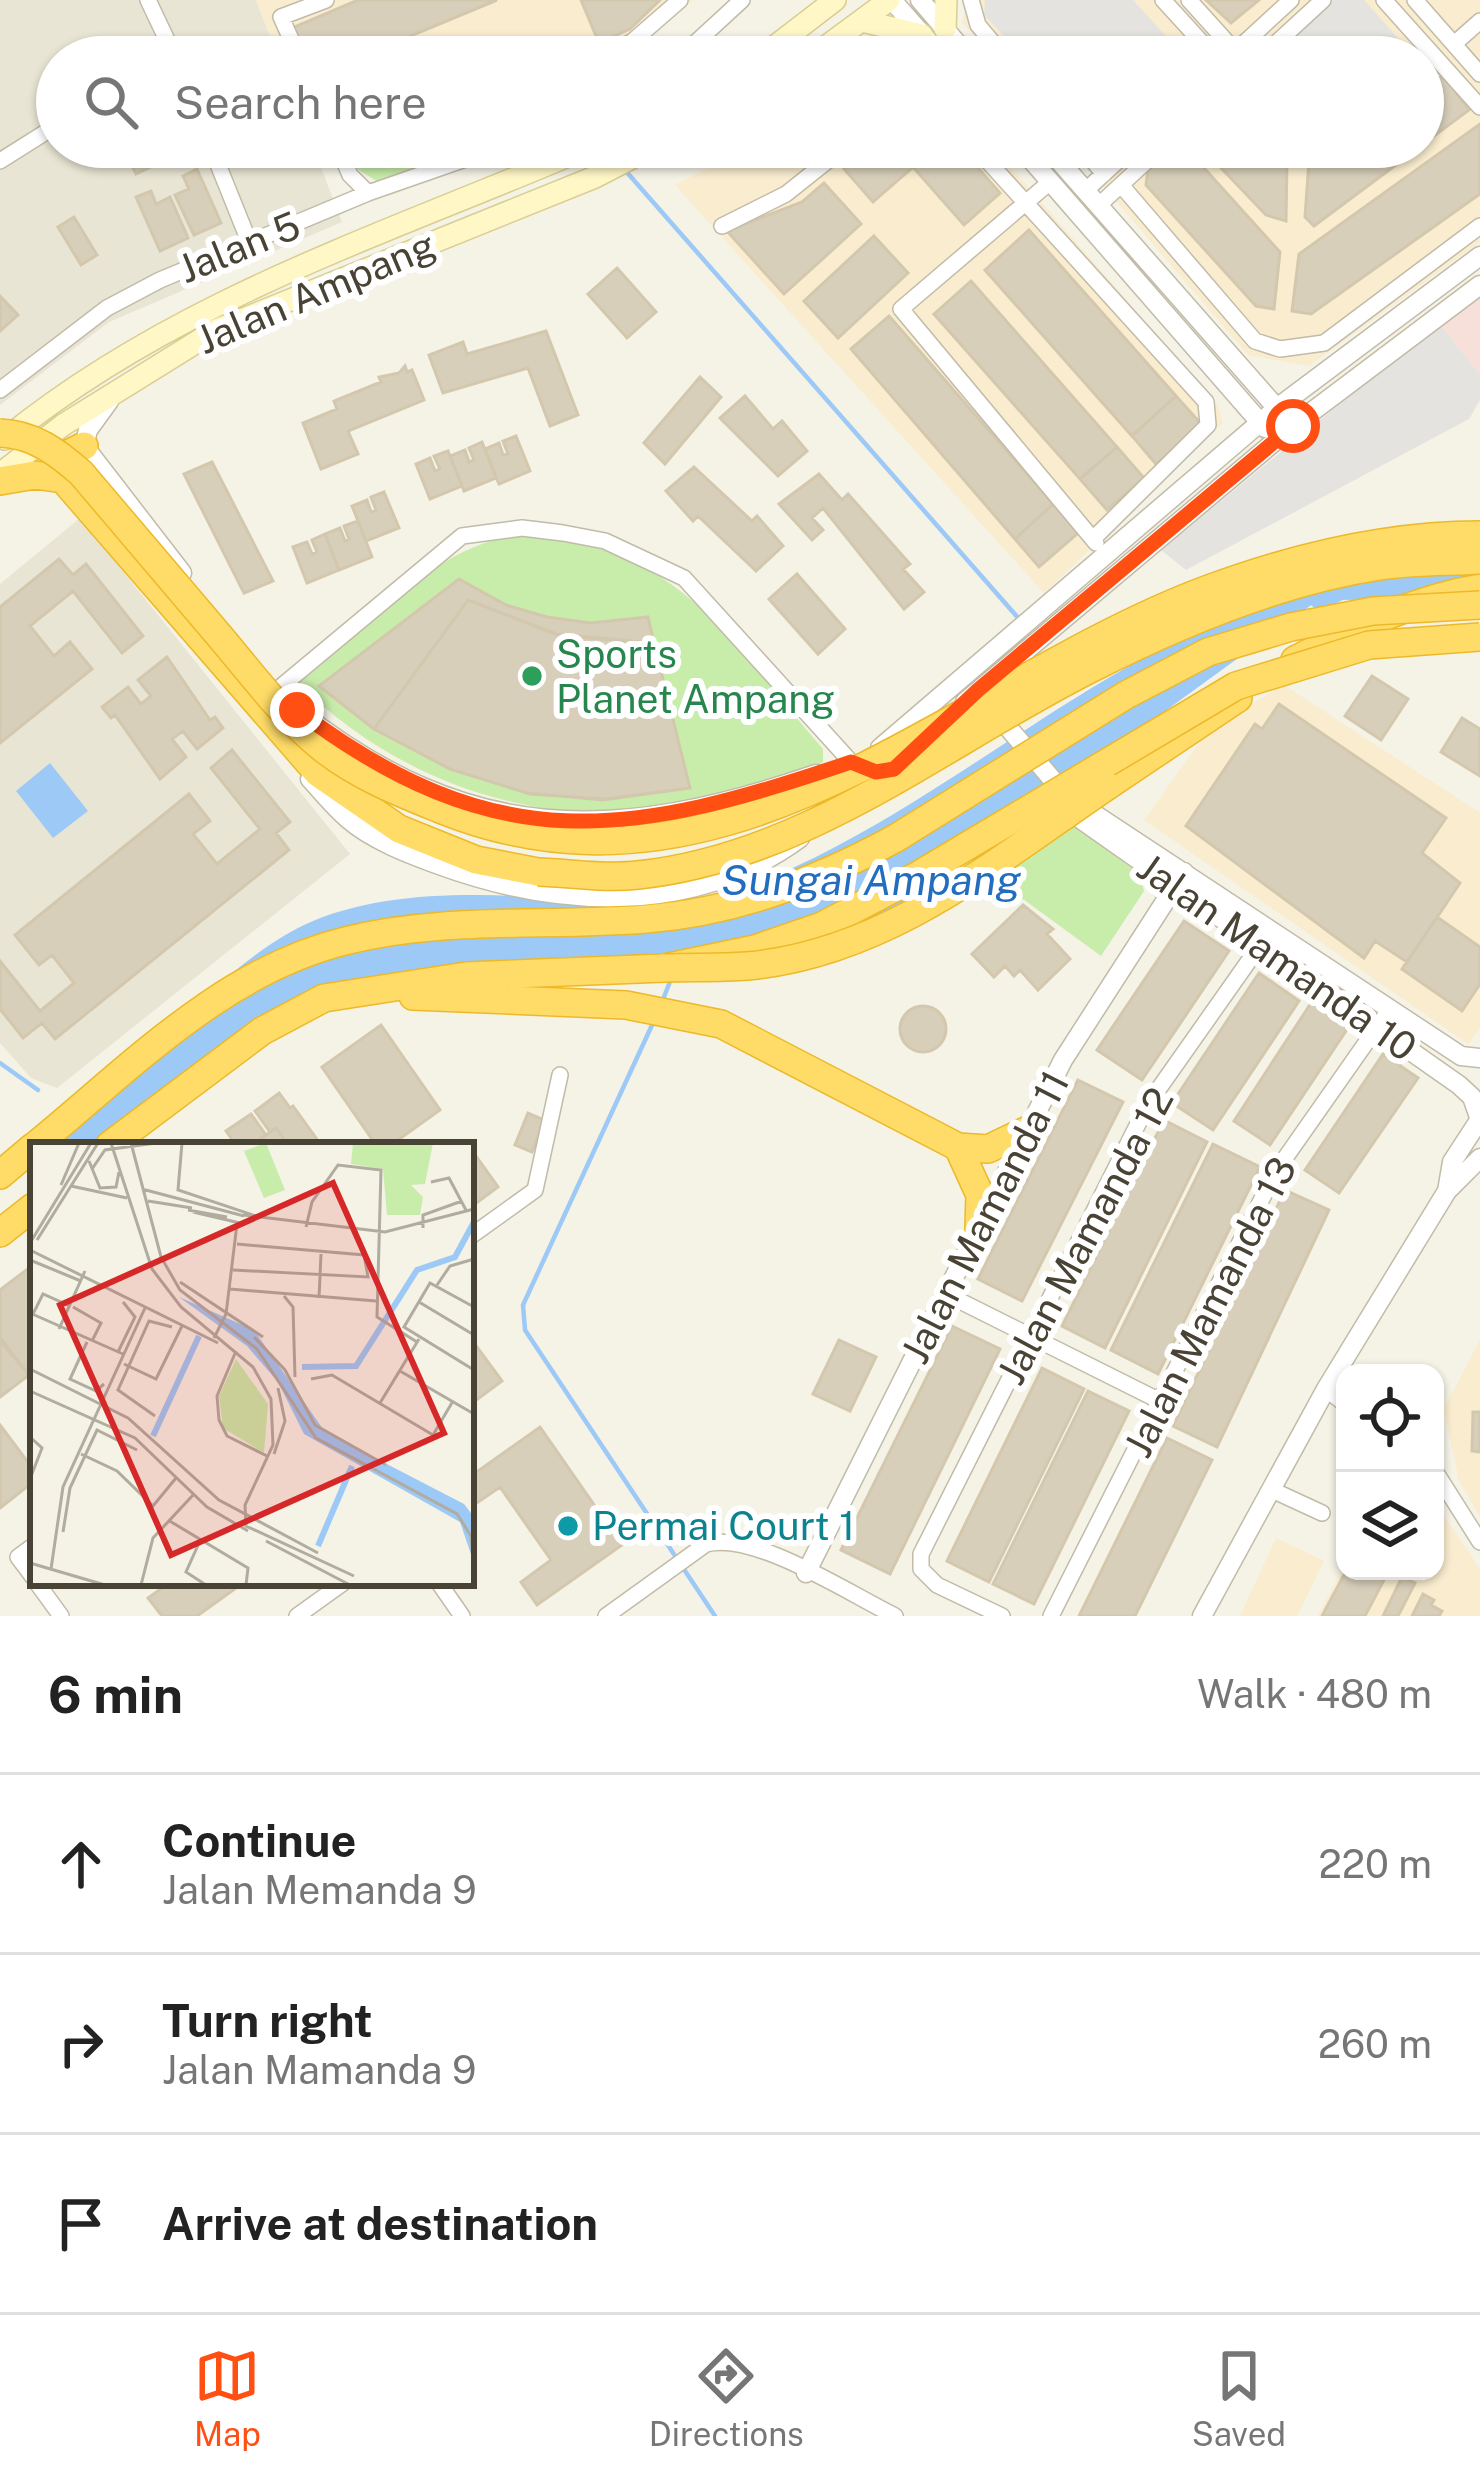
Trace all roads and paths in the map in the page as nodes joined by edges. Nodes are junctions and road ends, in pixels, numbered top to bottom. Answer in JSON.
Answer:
{"nodes":[{"id":1,"x":148,"y":0,"type":"edge"},
{"id":2,"x":326,"y":0,"type":"edge"},
{"id":3,"x":680,"y":0,"type":"edge"},
{"id":4,"x":742,"y":0,"type":"edge"},
{"id":5,"x":890,"y":0,"type":"edge"},
{"id":6,"x":920,"y":0,"type":"edge"},
{"id":7,"x":946,"y":0,"type":"edge"},
{"id":8,"x":971,"y":0,"type":"edge"},
{"id":9,"x":1162,"y":0,"type":"edge"},
{"id":10,"x":1189,"y":0,"type":"edge"},
{"id":11,"x":1291,"y":0,"type":"edge"},
{"id":12,"x":1323,"y":0,"type":"edge"},
{"id":13,"x":1384,"y":0,"type":"edge"},
{"id":14,"x":1414,"y":0,"type":"edge"},
{"id":15,"x":825,"y":5,"type":"edge"},
{"id":16,"x":862,"y":21,"type":"junction"},
{"id":17,"x":1480,"y":21,"type":"edge"},
{"id":18,"x":945,"y":29,"type":"junction"},
{"id":19,"x":922,"y":34,"type":"joint"},
{"id":20,"x":166,"y":36,"type":"edge"},
{"id":21,"x":290,"y":36,"type":"edge"},
{"id":22,"x":639,"y":36,"type":"edge"},
{"id":23,"x":703,"y":36,"type":"edge"},
{"id":24,"x":786,"y":36,"type":"edge"},
{"id":25,"x":841,"y":36,"type":"edge"},
{"id":26,"x":951,"y":36,"type":"edge"},
{"id":27,"x":987,"y":36,"type":"edge"},
{"id":28,"x":1195,"y":36,"type":"edge"},
{"id":29,"x":1218,"y":36,"type":"edge"},
{"id":30,"x":1252,"y":36,"type":"edge"},
{"id":31,"x":1284,"y":36,"type":"edge"},
{"id":32,"x":1416,"y":36,"type":"edge"},
{"id":33,"x":1454,"y":44,"type":"junction"},
{"id":34,"x":1444,"y":67,"type":"edge"},
{"id":35,"x":1480,"y":74,"type":"edge"},
{"id":36,"x":1480,"y":106,"type":"edge"},
{"id":37,"x":36,"y":138,"type":"edge"},
{"id":38,"x":0,"y":161,"type":"edge"},
{"id":39,"x":219,"y":168,"type":"edge"},
{"id":40,"x":347,"y":168,"type":"edge"},
{"id":41,"x":441,"y":168,"type":"edge"},
{"id":42,"x":538,"y":168,"type":"edge"},
{"id":43,"x":613,"y":168,"type":"edge"},
{"id":44,"x":822,"y":168,"type":"edge"},
{"id":45,"x":993,"y":168,"type":"edge"},
{"id":46,"x":1038,"y":168,"type":"edge"},
{"id":47,"x":1066,"y":168,"type":"edge"},
{"id":48,"x":1099,"y":168,"type":"edge"},
{"id":49,"x":1110,"y":168,"type":"edge"},
{"id":50,"x":1139,"y":168,"type":"edge"},
{"id":51,"x":1104,"y":174,"type":"junction"},
{"id":52,"x":1050,"y":182,"type":"junction"},
{"id":53,"x":1121,"y":185,"type":"junction"},
{"id":54,"x":368,"y":194,"type":"junction"},
{"id":55,"x":1092,"y":198,"type":"junction"},
{"id":56,"x":1024,"y":204,"type":"junction"},
{"id":57,"x":722,"y":226,"type":"dead end"},
{"id":58,"x":1480,"y":226,"type":"edge"},
{"id":59,"x":250,"y":244,"type":"junction"},
{"id":60,"x":1480,"y":256,"type":"edge"},
{"id":61,"x":1480,"y":285,"type":"edge"},
{"id":62,"x":1244,"y":371,"type":"junction"},
{"id":63,"x":1227,"y":386,"type":"junction"},
{"id":64,"x":119,"y":388,"type":"junction"},
{"id":65,"x":0,"y":390,"type":"edge"},
{"id":66,"x":1277,"y":408,"type":"junction"},
{"id":67,"x":1259,"y":423,"type":"junction"},
{"id":68,"x":0,"y":433,"type":"edge"},
{"id":69,"x":1285,"y":433,"type":"junction"},
{"id":70,"x":0,"y":443,"type":"edge"},
{"id":71,"x":84,"y":446,"type":"junction"},
{"id":72,"x":0,"y":478,"type":"edge"},
{"id":73,"x":63,"y":479,"type":"junction"},
{"id":74,"x":1480,"y":535,"type":"edge"},
{"id":75,"x":1094,"y":538,"type":"junction"},
{"id":76,"x":1106,"y":556,"type":"junction"},
{"id":77,"x":1480,"y":560,"type":"edge"},
{"id":78,"x":1480,"y":588,"type":"edge"},
{"id":79,"x":1480,"y":605,"type":"edge"},
{"id":80,"x":1480,"y":637,"type":"edge"},
{"id":81,"x":972,"y":682,"type":"junction"},
{"id":82,"x":277,"y":690,"type":"junction"},
{"id":83,"x":248,"y":692,"type":"junction"},
{"id":84,"x":936,"y":729,"type":"junction"},
{"id":85,"x":1008,"y":730,"type":"junction"},
{"id":86,"x":851,"y":762,"type":"junction"},
{"id":87,"x":894,"y":769,"type":"junction"},
{"id":88,"x":759,"y":794,"type":"junction"},
{"id":89,"x":779,"y":854,"type":"junction"},
{"id":90,"x":1179,"y":879,"type":"junction"},
{"id":91,"x":1265,"y":938,"type":"junction"},
{"id":92,"x":664,"y":968,"type":"junction"},
{"id":93,"x":373,"y":992,"type":"junction"},
{"id":94,"x":1389,"y":1010,"type":"junction"},
{"id":95,"x":1377,"y":1028,"type":"junction"},
{"id":96,"x":1480,"y":1058,"type":"edge"},
{"id":97,"x":560,"y":1075,"type":"dead end"},
{"id":98,"x":1480,"y":1120,"type":"edge"},
{"id":99,"x":1030,"y":1129,"type":"junction"},
{"id":100,"x":39,"y":1142,"type":"edge"},
{"id":101,"x":114,"y":1142,"type":"edge"},
{"id":102,"x":958,"y":1147,"type":"junction"},
{"id":103,"x":30,"y":1149,"type":"edge"},
{"id":104,"x":1470,"y":1167,"type":"edge"},
{"id":105,"x":0,"y":1175,"type":"edge"},
{"id":106,"x":30,"y":1209,"type":"edge"},
{"id":107,"x":980,"y":1228,"type":"junction"},
{"id":108,"x":0,"y":1233,"type":"edge"},
{"id":109,"x":474,"y":1234,"type":"edge"},
{"id":110,"x":946,"y":1294,"type":"junction"},
{"id":111,"x":1031,"y":1336,"type":"junction"},
{"id":112,"x":1326,"y":1389,"type":"junction"},
{"id":113,"x":1336,"y":1397,"type":"edge"},
{"id":114,"x":1160,"y":1401,"type":"junction"},
{"id":115,"x":1436,"y":1472,"type":"edge"},
{"id":116,"x":1270,"y":1490,"type":"junction"},
{"id":117,"x":1322,"y":1513,"type":"dead end"},
{"id":118,"x":1480,"y":1542,"type":"edge"},
{"id":119,"x":806,"y":1573,"type":"junction"},
{"id":120,"x":39,"y":1586,"type":"edge"},
{"id":121,"x":339,"y":1586,"type":"edge"},
{"id":122,"x":441,"y":1586,"type":"edge"},
{"id":123,"x":61,"y":1616,"type":"edge"},
{"id":124,"x":297,"y":1616,"type":"edge"},
{"id":125,"x":462,"y":1616,"type":"edge"},
{"id":126,"x":606,"y":1616,"type":"edge"},
{"id":127,"x":895,"y":1616,"type":"edge"},
{"id":128,"x":1002,"y":1616,"type":"edge"},
{"id":129,"x":1051,"y":1616,"type":"edge"},
{"id":130,"x":1202,"y":1616,"type":"edge"}],
"edges":[{"from":1,"to":20,"type":"street"},
{"from":2,"to":21,"type":"street"},
{"from":3,"to":22,"type":"street"},
{"from":4,"to":23,"type":"street"},
{"from":5,"to":16,"type":"main road"},
{"from":5,"to":19,"type":"street"},
{"from":6,"to":18,"type":"street"},
{"from":7,"to":18,"type":"main road"},
{"from":8,"to":27,"type":"street"},
{"from":9,"to":28,"type":"street"},
{"from":10,"to":29,"type":"street"},
{"from":11,"to":30,"type":"street"},
{"from":12,"to":31,"type":"street"},
{"from":13,"to":32,"type":"street"},
{"from":14,"to":33,"type":"street"},
{"from":15,"to":24,"type":"main road"},
{"from":16,"to":19,"type":"main road"},
{"from":16,"to":25,"type":"main road"},
{"from":17,"to":33,"type":"street"},
{"from":18,"to":26,"type":"street"},
{"from":33,"to":35,"type":"street"},
{"from":34,"to":36,"type":"street"},
{"from":37,"to":38,"type":"street"},
{"from":39,"to":59,"type":"street"},
{"from":40,"to":54,"type":"street"},
{"from":41,"to":54,"type":"street","name":"Jalan 5"},
{"from":42,"to":70,"type":"main road","name":"Jalan Ampang"},
{"from":43,"to":64,"type":"main road","name":"Jalan Ampang"},
{"from":44,"to":57,"type":"street"},
{"from":45,"to":56,"type":"street"},
{"from":46,"to":52,"type":"street"},
{"from":47,"to":55,"type":"street"},
{"from":48,"to":51,"type":"street"},
{"from":49,"to":51,"type":"street"},
{"from":50,"to":53,"type":"street"},
{"from":51,"to":55,"type":"street"},
{"from":52,"to":56,"type":"street"},
{"from":52,"to":63,"type":"street"},
{"from":53,"to":55,"type":"street"},
{"from":53,"to":58,"type":"street"},
{"from":54,"to":59,"type":"street","name":"Jalan 5"},
{"from":55,"to":62,"type":"street"},
{"from":56,"to":75,"type":"street"},
{"from":56,"to":75,"type":"street"},
{"from":59,"to":65,"type":"street","name":"Jalan 5"},
{"from":60,"to":66,"type":"street"},
{"from":61,"to":69,"type":"street"},
{"from":62,"to":63,"type":"street"},
{"from":62,"to":66,"type":"street"},
{"from":63,"to":67,"type":"street"},
{"from":64,"to":71,"type":"street"},
{"from":64,"to":72,"type":"main road","name":"Jalan Ampang"},
{"from":66,"to":67,"type":"street"},
{"from":66,"to":69,"type":"street"},
{"from":67,"to":69,"type":"street"},
{"from":67,"to":76,"type":"street"},
{"from":68,"to":74,"type":"highway","bridge":true},
{"from":69,"to":81,"type":"street"},
{"from":71,"to":73,"type":"highway"},
{"from":71,"to":82,"type":"street"},
{"from":72,"to":73,"type":"highway"},
{"from":73,"to":83,"type":"highway"},
{"from":75,"to":76,"type":"street"},
{"from":76,"to":81,"type":"street"},
{"from":77,"to":83,"type":"highway","bridge":true},
{"from":78,"to":92,"type":"highway","bridge":true},
{"from":79,"to":100,"type":"highway","bridge":true},
{"from":80,"to":92,"type":"highway","bridge":true},
{"from":81,"to":84,"type":"street"},
{"from":81,"to":85,"type":"street","name":"Jalan Mamanda 10"},
{"from":81,"to":86,"type":"street"},
{"from":82,"to":86,"type":"street"},
{"from":82,"to":88,"type":"street"},
{"from":83,"to":89,"type":"street"},
{"from":84,"to":85,"type":"street"},
{"from":84,"to":87,"type":"street"},
{"from":85,"to":90,"type":"street","name":"Jalan Mamanda 10"},
{"from":86,"to":87,"type":"street"},
{"from":86,"to":88,"type":"street"},
{"from":87,"to":89,"type":"street"},
{"from":88,"to":89,"type":"street"},
{"from":90,"to":91,"type":"street","name":"Jalan Mamanda 10"},
{"from":90,"to":99,"type":"street","name":"Jalan Mamanda 11"},
{"from":91,"to":94,"type":"street","name":"Jalan Mamanda 10"},
{"from":91,"to":95,"type":"street","name":"Jalan Mamanda 10"},
{"from":91,"to":111,"type":"street","name":"Jalan Mamanda 12"},
{"from":92,"to":93,"type":"highway"},
{"from":93,"to":101,"type":"highway"},
{"from":93,"to":102,"type":"highway"},
{"from":94,"to":95,"type":"street","name":"Jalan Mamanda 13"},
{"from":94,"to":96,"type":"street","name":"Jalan Mamanda 10"},
{"from":95,"to":98,"type":"street","name":"Jalan Mamanda 10"},
{"from":95,"to":114,"type":"street","name":"Jalan Mamanda 13"},
{"from":97,"to":109,"type":"street"},
{"from":98,"to":104,"type":"street"},
{"from":99,"to":102,"type":"highway"},
{"from":99,"to":107,"type":"street","name":"Jalan Mamanda 11"},
{"from":102,"to":107,"type":"highway"},
{"from":103,"to":105,"type":"highway"},
{"from":104,"to":112,"type":"street"},
{"from":106,"to":108,"type":"highway"},
{"from":107,"to":110,"type":"street","name":"Jalan Mamanda 11"},
{"from":110,"to":111,"type":"street"},
{"from":110,"to":119,"type":"street","name":"Jalan Mamanda 11"},
{"from":111,"to":114,"type":"street"},
{"from":111,"to":128,"type":"street","name":"Jalan Mamanda 12"},
{"from":112,"to":113,"type":"street"},
{"from":112,"to":116,"type":"street"},
{"from":114,"to":129,"type":"street","name":"Jalan Mamanda 13"},
{"from":115,"to":118,"type":"street"},
{"from":116,"to":117,"type":"street"},
{"from":116,"to":130,"type":"street"},
{"from":119,"to":126,"type":"street"},
{"from":119,"to":127,"type":"street"},
{"from":120,"to":123,"type":"street"},
{"from":121,"to":124,"type":"street"},
{"from":122,"to":125,"type":"street"}]}
